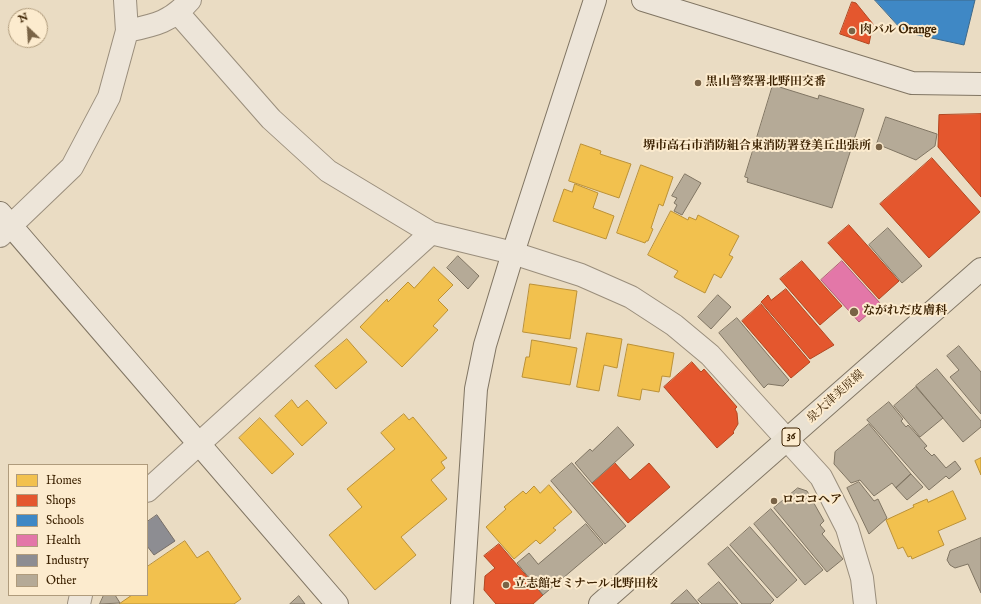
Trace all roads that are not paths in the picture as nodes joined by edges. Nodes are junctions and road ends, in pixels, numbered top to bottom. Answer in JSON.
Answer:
{"nodes":[{"id":1,"x":125,"y":0,"type":"edge"},
{"id":2,"x":595,"y":0,"type":"edge"},
{"id":3,"x":643,"y":0,"type":"edge"},
{"id":4,"x":184,"y":7,"type":"edge"},
{"id":5,"x":127,"y":30,"type":"junction"},
{"id":6,"x":981,"y":84,"type":"edge"},
{"id":7,"x":4,"y":225,"type":"edge"},
{"id":8,"x":431,"y":233,"type":"junction"},
{"id":9,"x":513,"y":253,"type":"junction"},
{"id":10,"x":981,"y":269,"type":"edge"},
{"id":11,"x":788,"y":439,"type":"junction"},
{"id":12,"x":197,"y":443,"type":"junction"},
{"id":13,"x":148,"y":490,"type":"edge"},
{"id":14,"x":337,"y":604,"type":"edge"},
{"id":15,"x":462,"y":604,"type":"edge"},
{"id":16,"x":600,"y":604,"type":"edge"},
{"id":17,"x":865,"y":604,"type":"edge"}],
"edges":[{"from":1,"to":5,"type":"street"},
{"from":2,"to":9,"type":"street"},
{"from":3,"to":6,"type":"street"},
{"from":4,"to":5,"type":"street"},
{"from":4,"to":8,"type":"street"},
{"from":5,"to":7,"type":"street"},
{"from":7,"to":12,"type":"street"},
{"from":8,"to":9,"type":"street"},
{"from":8,"to":12,"type":"street"},
{"from":9,"to":11,"type":"street"},
{"from":9,"to":15,"type":"street"},
{"from":10,"to":11,"type":"main road","name":"泉大津美原線","number":"36"},
{"from":11,"to":16,"type":"main road","name":"泉大津美原線","number":"36"},
{"from":11,"to":17,"type":"street"},
{"from":12,"to":13,"type":"street"},
{"from":12,"to":14,"type":"street"}]}
